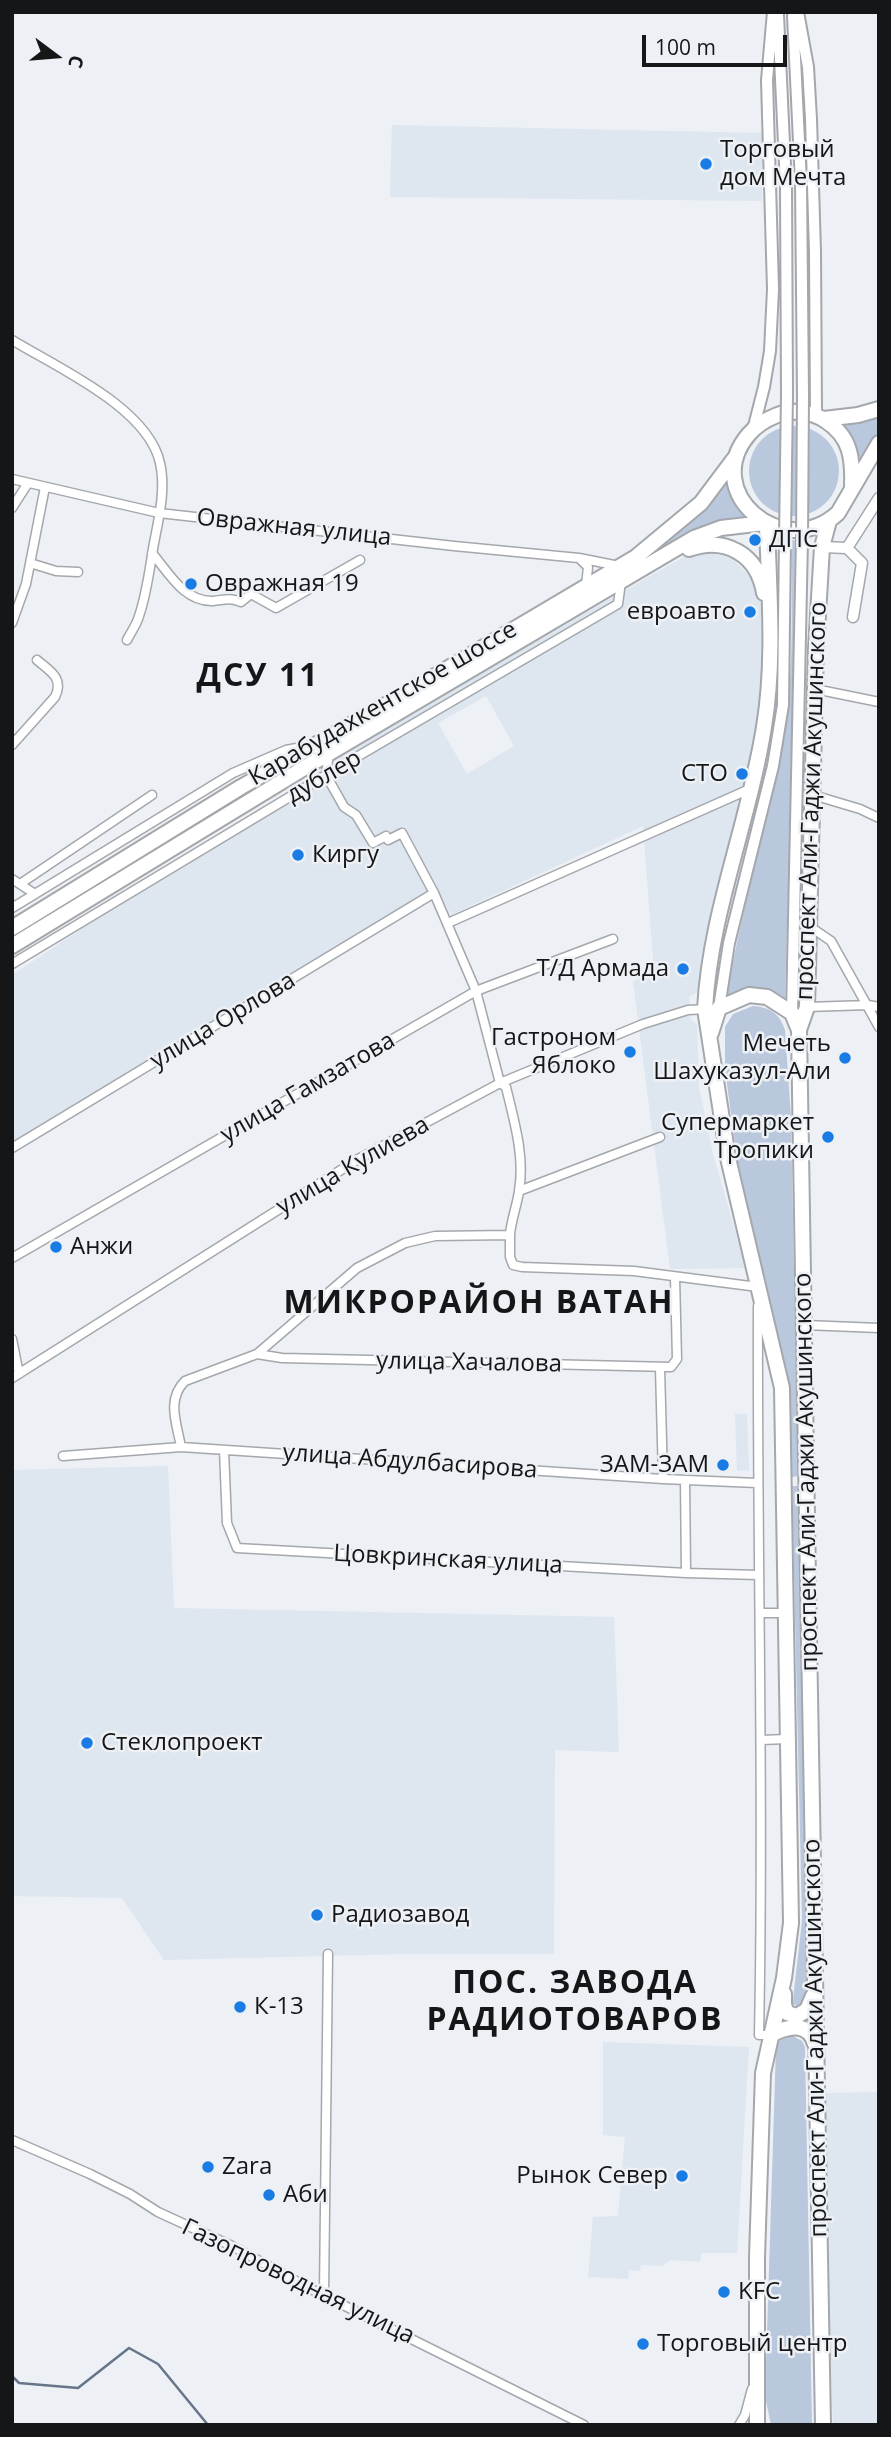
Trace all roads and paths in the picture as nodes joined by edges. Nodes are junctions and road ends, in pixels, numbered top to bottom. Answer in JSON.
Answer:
{"nodes":[{"id":1,"x":775,"y":12,"type":"edge"},
{"id":2,"x":793,"y":12,"type":"edge"},
{"id":3,"x":799,"y":12,"type":"edge"},
{"id":4,"x":12,"y":340,"type":"edge"},
{"id":5,"x":879,"y":409,"type":"edge"},
{"id":6,"x":820,"y":417,"type":"junction"},
{"id":7,"x":753,"y":430,"type":"junction"},
{"id":8,"x":879,"y":443,"type":"edge"},
{"id":9,"x":734,"y":459,"type":"junction"},
{"id":10,"x":12,"y":479,"type":"edge"},
{"id":11,"x":28,"y":483,"type":"junction"},
{"id":12,"x":45,"y":487,"type":"junction"},
{"id":13,"x":852,"y":487,"type":"junction"},
{"id":14,"x":879,"y":498,"type":"edge"},
{"id":15,"x":12,"y":508,"type":"edge"},
{"id":16,"x":159,"y":518,"type":"junction"},
{"id":17,"x":829,"y":521,"type":"junction"},
{"id":18,"x":766,"y":524,"type":"junction"},
{"id":19,"x":822,"y":547,"type":"junction"},
{"id":20,"x":846,"y":548,"type":"junction"},
{"id":21,"x":152,"y":553,"type":"junction"},
{"id":22,"x":579,"y":558,"type":"junction"},
{"id":23,"x":658,"y":559,"type":"junction"},
{"id":24,"x":360,"y":560,"type":"dead end"},
{"id":25,"x":30,"y":563,"type":"junction"},
{"id":26,"x":619,"y":566,"type":"junction"},
{"id":27,"x":78,"y":572,"type":"dead end"},
{"id":28,"x":621,"y":582,"type":"junction"},
{"id":29,"x":586,"y":586,"type":"junction"},
{"id":30,"x":853,"y":617,"type":"dead end"},
{"id":31,"x":12,"y":623,"type":"edge"},
{"id":32,"x":771,"y":629,"type":"junction"},
{"id":33,"x":127,"y":640,"type":"dead end"},
{"id":34,"x":37,"y":660,"type":"dead end"},
{"id":35,"x":815,"y":689,"type":"junction"},
{"id":36,"x":879,"y":702,"type":"edge"},
{"id":37,"x":317,"y":744,"type":"junction"},
{"id":38,"x":12,"y":745,"type":"edge"},
{"id":39,"x":329,"y":753,"type":"junction"},
{"id":40,"x":326,"y":775,"type":"junction"},
{"id":41,"x":752,"y":788,"type":"junction"},
{"id":42,"x":152,"y":795,"type":"dead end"},
{"id":43,"x":813,"y":795,"type":"junction"},
{"id":44,"x":879,"y":818,"type":"edge"},
{"id":45,"x":12,"y":879,"type":"edge"},
{"id":46,"x":20,"y":884,"type":"junction"},
{"id":47,"x":434,"y":893,"type":"junction"},
{"id":48,"x":35,"y":894,"type":"junction"},
{"id":49,"x":12,"y":908,"type":"edge"},
{"id":50,"x":448,"y":923,"type":"junction"},
{"id":51,"x":809,"y":926,"type":"junction"},
{"id":52,"x":12,"y":928,"type":"edge"},
{"id":53,"x":613,"y":939,"type":"dead end"},
{"id":54,"x":12,"y":946,"type":"edge"},
{"id":55,"x":12,"y":964,"type":"edge"},
{"id":56,"x":477,"y":991,"type":"junction"},
{"id":57,"x":868,"y":1004,"type":"junction"},
{"id":58,"x":807,"y":1007,"type":"junction"},
{"id":59,"x":879,"y":1007,"type":"edge"},
{"id":60,"x":712,"y":1009,"type":"junction"},
{"id":61,"x":792,"y":1013,"type":"junction"},
{"id":62,"x":879,"y":1027,"type":"edge"},
{"id":63,"x":799,"y":1030,"type":"junction"},
{"id":64,"x":499,"y":1083,"type":"junction"},
{"id":65,"x":660,"y":1137,"type":"dead end"},
{"id":66,"x":12,"y":1148,"type":"edge"},
{"id":67,"x":519,"y":1191,"type":"junction"},
{"id":68,"x":510,"y":1235,"type":"junction"},
{"id":69,"x":12,"y":1258,"type":"edge"},
{"id":70,"x":676,"y":1277,"type":"junction"},
{"id":71,"x":758,"y":1287,"type":"junction"},
{"id":72,"x":805,"y":1325,"type":"junction"},
{"id":73,"x":879,"y":1328,"type":"edge"},
{"id":74,"x":12,"y":1339,"type":"edge"},
{"id":75,"x":257,"y":1354,"type":"junction"},
{"id":76,"x":660,"y":1368,"type":"junction"},
{"id":77,"x":15,"y":1376,"type":"edge"},
{"id":78,"x":181,"y":1447,"type":"junction"},
{"id":79,"x":224,"y":1450,"type":"junction"},
{"id":80,"x":63,"y":1456,"type":"dead end"},
{"id":81,"x":783,"y":1476,"type":"junction"},
{"id":82,"x":807,"y":1476,"type":"junction"},
{"id":83,"x":663,"y":1479,"type":"junction"},
{"id":84,"x":685,"y":1480,"type":"junction"},
{"id":85,"x":757,"y":1483,"type":"junction"},
{"id":86,"x":686,"y":1573,"type":"junction"},
{"id":87,"x":759,"y":1575,"type":"junction"},
{"id":88,"x":760,"y":1613,"type":"junction"},
{"id":89,"x":785,"y":1613,"type":"junction"},
{"id":90,"x":787,"y":1739,"type":"junction"},
{"id":91,"x":761,"y":1740,"type":"junction"},
{"id":92,"x":328,"y":1954,"type":"dead end"},
{"id":93,"x":784,"y":1978,"type":"junction"},
{"id":94,"x":815,"y":1984,"type":"junction"},
{"id":95,"x":771,"y":2035,"type":"junction"},
{"id":96,"x":816,"y":2049,"type":"junction"},
{"id":97,"x":12,"y":2140,"type":"edge"},
{"id":98,"x":324,"y":2294,"type":"junction"},
{"id":99,"x":755,"y":2379,"type":"junction"},
{"id":100,"x":584,"y":2425,"type":"edge"},
{"id":101,"x":739,"y":2425,"type":"edge"},
{"id":102,"x":757,"y":2425,"type":"edge"},
{"id":103,"x":823,"y":2425,"type":"edge"}],
"edges":[{"from":1,"to":7,"type":"main road"},
{"from":1,"to":60,"type":"main road","bridge":true},
{"from":2,"to":61,"type":"main road","bridge":true},
{"from":3,"to":6,"type":"main road"},
{"from":4,"to":16,"type":"street"},
{"from":5,"to":6,"type":"highway"},
{"from":6,"to":7,"type":"highway"},
{"from":6,"to":13,"type":"highway"},
{"from":7,"to":9,"type":"highway"},
{"from":8,"to":13,"type":"highway"},
{"from":9,"to":18,"type":"highway"},
{"from":9,"to":26,"type":"highway","name":"Карабудахкентское шоссе"},
{"from":10,"to":11,"type":"street","name":"Овражная улица"},
{"from":11,"to":12,"type":"street","name":"Овражная улица"},
{"from":11,"to":15,"type":"street"},
{"from":12,"to":16,"type":"street","name":"Овражная улица"},
{"from":12,"to":25,"type":"street"},
{"from":13,"to":17,"type":"highway"},
{"from":14,"to":20,"type":"street"},
{"from":16,"to":21,"type":"street"},
{"from":16,"to":22,"type":"street","name":"Овражная улица"},
{"from":17,"to":18,"type":"highway"},
{"from":17,"to":19,"type":"highway","name":"проспект Али-Гаджи Акушинского"},
{"from":18,"to":23,"type":"highway","name":"Карабудахкентское шоссе"},
{"from":18,"to":32,"type":"highway","name":"проспект Али-Гаджи Акушинского"},
{"from":19,"to":20,"type":"street"},
{"from":19,"to":35,"type":"highway","name":"проспект Али-Гаджи Акушинского"},
{"from":20,"to":30,"type":"street"},
{"from":21,"to":24,"type":"street"},
{"from":21,"to":33,"type":"street"},
{"from":22,"to":26,"type":"street","name":"Овражная улица"},
{"from":22,"to":29,"type":"street"},
{"from":23,"to":28,"type":"highway","name":"Карабудахкентское шоссе"},
{"from":23,"to":32,"type":"highway"},
{"from":25,"to":27,"type":"street"},
{"from":25,"to":31,"type":"street"},
{"from":26,"to":29,"type":"highway","name":"Карабудахкентское шоссе"},
{"from":28,"to":39,"type":"highway","name":"Карабудахкентское шоссе"},
{"from":28,"to":40,"type":"street","name":"дублер"},
{"from":29,"to":37,"type":"highway","name":"Карабудахкентское шоссе"},
{"from":32,"to":41,"type":"highway","name":"проспект Али-Гаджи Акушинского"},
{"from":34,"to":38,"type":"street"},
{"from":35,"to":36,"type":"street"},
{"from":35,"to":43,"type":"highway","name":"проспект Али-Гаджи Акушинского"},
{"from":37,"to":48,"type":"street"},
{"from":37,"to":52,"type":"highway","name":"Карабудахкентское шоссе"},
{"from":39,"to":40,"type":"street"},
{"from":39,"to":54,"type":"highway","name":"Карабудахкентское шоссе"},
{"from":40,"to":47,"type":"street"},
{"from":40,"to":55,"type":"street","name":"дублер"},
{"from":41,"to":50,"type":"street"},
{"from":41,"to":60,"type":"highway","name":"проспект Али-Гаджи Акушинского"},
{"from":42,"to":46,"type":"street"},
{"from":43,"to":44,"type":"street"},
{"from":43,"to":51,"type":"highway","name":"проспект Али-Гаджи Акушинского"},
{"from":45,"to":46,"type":"street"},
{"from":46,"to":48,"type":"street"},
{"from":47,"to":50,"type":"street"},
{"from":47,"to":66,"type":"street","name":"улица Орлова"},
{"from":48,"to":49,"type":"street"},
{"from":50,"to":56,"type":"street"},
{"from":51,"to":57,"type":"street"},
{"from":51,"to":58,"type":"highway","name":"проспект Али-Гаджи Акушинского"},
{"from":53,"to":56,"type":"street","name":"улица Гамзатова"},
{"from":56,"to":64,"type":"street"},
{"from":56,"to":69,"type":"street","name":"улица Гамзатова"},
{"from":57,"to":58,"type":"street"},
{"from":57,"to":59,"type":"street"},
{"from":57,"to":62,"type":"street"},
{"from":58,"to":63,"type":"highway","name":"проспект Али-Гаджи Акушинского"},
{"from":60,"to":61,"type":"highway"},
{"from":60,"to":64,"type":"street","name":"улица Кулиева"},
{"from":60,"to":71,"type":"highway","name":"проспект Али-Гаджи Акушинского"},
{"from":61,"to":63,"type":"highway"},
{"from":63,"to":72,"type":"highway","name":"проспект Али-Гаджи Акушинского"},
{"from":64,"to":67,"type":"street"},
{"from":64,"to":77,"type":"street","name":"улица Кулиева"},
{"from":65,"to":67,"type":"street"},
{"from":67,"to":68,"type":"street"},
{"from":68,"to":70,"type":"street"},
{"from":68,"to":75,"type":"street"},
{"from":70,"to":71,"type":"street"},
{"from":70,"to":76,"type":"street","name":"улица Хачалова"},
{"from":71,"to":81,"type":"highway","name":"проспект Али-Гаджи Акушинского"},
{"from":71,"to":85,"type":"street"},
{"from":72,"to":73,"type":"street"},
{"from":72,"to":82,"type":"highway","name":"проспект Али-Гаджи Акушинского"},
{"from":74,"to":77,"type":"street"},
{"from":75,"to":76,"type":"street","name":"улица Хачалова"},
{"from":75,"to":78,"type":"street"},
{"from":76,"to":83,"type":"street"},
{"from":78,"to":79,"type":"street","name":"улица Абдулбасирова"},
{"from":78,"to":80,"type":"street","name":"улица Абдулбасирова"},
{"from":79,"to":83,"type":"street","name":"улица Абдулбасирова"},
{"from":79,"to":86,"type":"street","name":"Цовкринская улица"},
{"from":81,"to":82,"type":"highway"},
{"from":81,"to":89,"type":"highway","name":"проспект Али-Гаджи Акушинского"},
{"from":82,"to":94,"type":"highway","name":"проспект Али-Гаджи Акушинского"},
{"from":83,"to":84,"type":"street","name":"улица Абдулбасирова"},
{"from":84,"to":85,"type":"street","name":"улица Абдулбасирова"},
{"from":84,"to":86,"type":"street"},
{"from":85,"to":87,"type":"street"},
{"from":86,"to":87,"type":"street","name":"Цовкринская улица"},
{"from":87,"to":88,"type":"street"},
{"from":88,"to":89,"type":"street"},
{"from":88,"to":91,"type":"street"},
{"from":89,"to":90,"type":"highway","name":"проспект Али-Гаджи Акушинского"},
{"from":90,"to":91,"type":"street"},
{"from":90,"to":93,"type":"highway","name":"проспект Али-Гаджи Акушинского"},
{"from":91,"to":95,"type":"street"},
{"from":92,"to":98,"type":"street"},
{"from":93,"to":94,"type":"highway"},
{"from":93,"to":95,"type":"highway","name":"проспект Али-Гаджи Акушинского"},
{"from":94,"to":96,"type":"highway","name":"проспект Али-Гаджи Акушинского"},
{"from":95,"to":96,"type":"highway"},
{"from":95,"to":99,"type":"highway","name":"проспект Али-Гаджи Акушинского"},
{"from":96,"to":103,"type":"highway","name":"проспект Али-Гаджи Акушинского"},
{"from":97,"to":98,"type":"street","name":"Газопроводная улица"},
{"from":98,"to":100,"type":"street","name":"Газопроводная улица"},
{"from":99,"to":101,"type":"street"},
{"from":99,"to":102,"type":"highway","name":"проспект Али-Гаджи Акушинского"}]}
